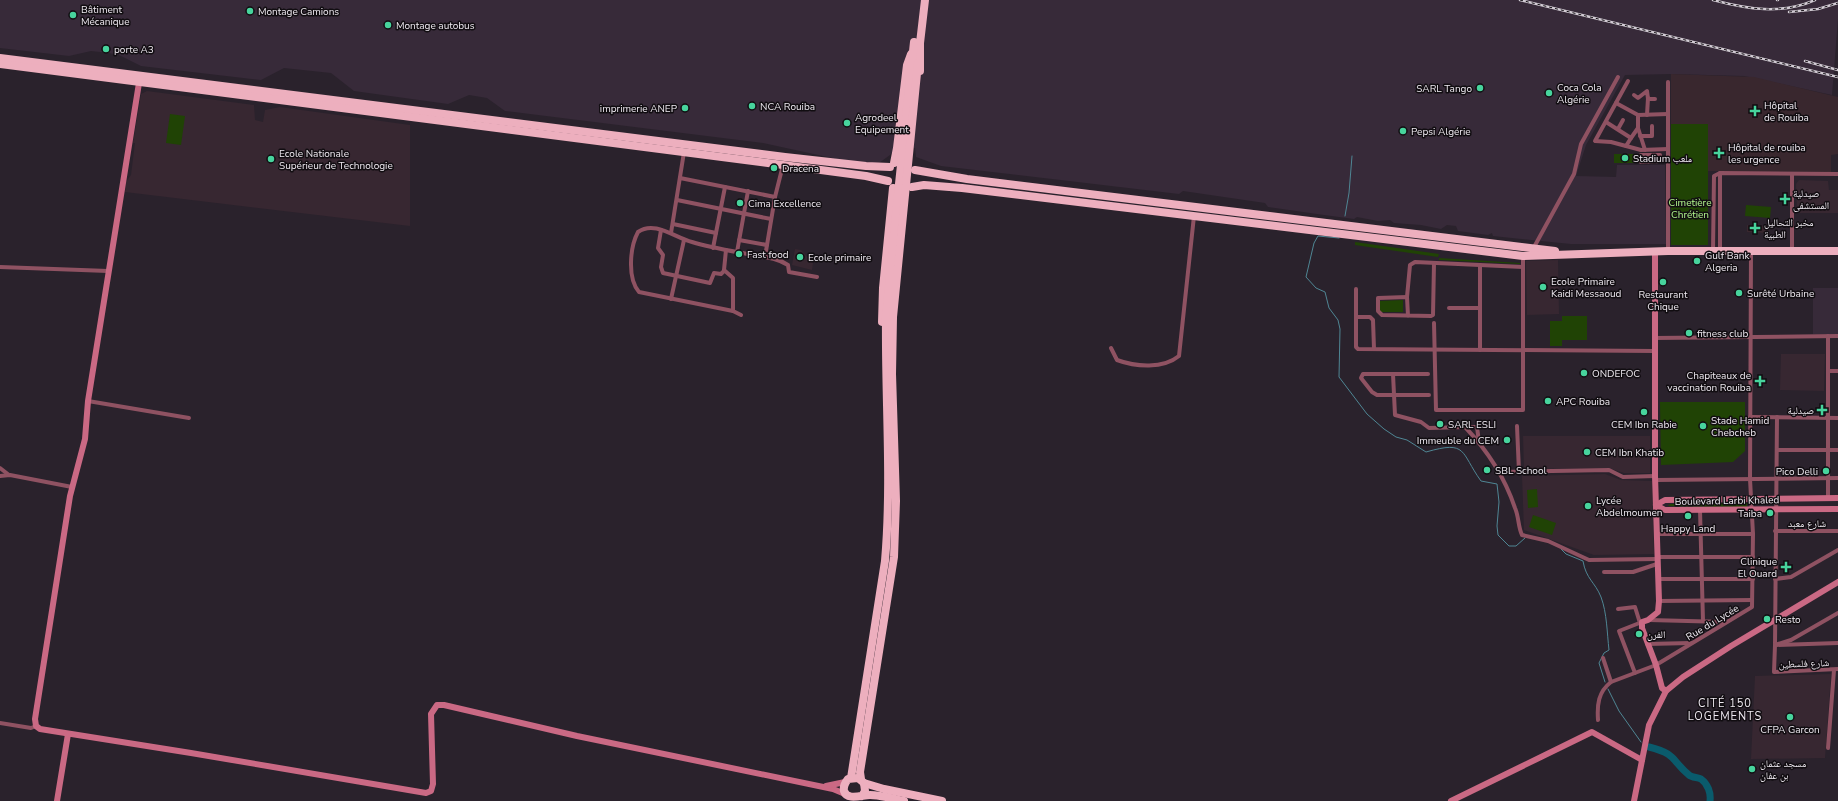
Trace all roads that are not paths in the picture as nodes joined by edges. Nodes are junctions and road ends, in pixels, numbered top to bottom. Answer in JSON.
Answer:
{"nodes":[{"id":1,"x":920,"y":0,"type":"edge"},
{"id":2,"x":925,"y":0,"type":"edge"},
{"id":3,"x":917,"y":42,"type":"junction"},
{"id":4,"x":0,"y":58,"type":"edge"},
{"id":5,"x":0,"y":64,"type":"edge"},
{"id":6,"x":1618,"y":77,"type":"dead end"},
{"id":7,"x":1628,"y":80,"type":"dead end"},
{"id":8,"x":1668,"y":82,"type":"dead end"},
{"id":9,"x":139,"y":83,"type":"junction"},
{"id":10,"x":1634,"y":95,"type":"dead end"},
{"id":11,"x":1648,"y":99,"type":"junction"},
{"id":12,"x":1655,"y":99,"type":"dead end"},
{"id":13,"x":1616,"y":103,"type":"junction"},
{"id":14,"x":1668,"y":114,"type":"junction"},
{"id":15,"x":1638,"y":115,"type":"junction"},
{"id":16,"x":1647,"y":115,"type":"junction"},
{"id":17,"x":1623,"y":120,"type":"dead end"},
{"id":18,"x":1606,"y":122,"type":"junction"},
{"id":19,"x":1652,"y":126,"type":"dead end"},
{"id":20,"x":1638,"y":128,"type":"junction"},
{"id":21,"x":1618,"y":129,"type":"junction"},
{"id":22,"x":1640,"y":136,"type":"junction"},
{"id":23,"x":1632,"y":138,"type":"junction"},
{"id":24,"x":1626,"y":146,"type":"junction"},
{"id":25,"x":1668,"y":149,"type":"junction"},
{"id":26,"x":1648,"y":150,"type":"junction"},
{"id":27,"x":684,"y":152,"type":"junction"},
{"id":28,"x":1650,"y":155,"type":"junction"},
{"id":29,"x":1650,"y":162,"type":"junction"},
{"id":30,"x":783,"y":165,"type":"junction"},
{"id":31,"x":892,"y":165,"type":"junction"},
{"id":32,"x":914,"y":167,"type":"junction"},
{"id":33,"x":1720,"y":174,"type":"junction"},
{"id":34,"x":1792,"y":174,"type":"junction"},
{"id":35,"x":1838,"y":174,"type":"edge"},
{"id":36,"x":680,"y":178,"type":"junction"},
{"id":37,"x":890,"y":185,"type":"junction"},
{"id":38,"x":725,"y":187,"type":"junction"},
{"id":39,"x":910,"y":188,"type":"junction"},
{"id":40,"x":748,"y":191,"type":"junction"},
{"id":41,"x":775,"y":197,"type":"junction"},
{"id":42,"x":677,"y":200,"type":"junction"},
{"id":43,"x":721,"y":209,"type":"junction"},
{"id":44,"x":744,"y":214,"type":"junction"},
{"id":45,"x":1194,"y":216,"type":"junction"},
{"id":46,"x":771,"y":219,"type":"junction"},
{"id":47,"x":673,"y":224,"type":"junction"},
{"id":48,"x":661,"y":230,"type":"junction"},
{"id":49,"x":671,"y":233,"type":"junction"},
{"id":50,"x":716,"y":233,"type":"junction"},
{"id":51,"x":684,"y":240,"type":"junction"},
{"id":52,"x":739,"y":240,"type":"junction"},
{"id":53,"x":1484,"y":243,"type":"junction"},
{"id":54,"x":767,"y":245,"type":"junction"},
{"id":55,"x":713,"y":248,"type":"junction"},
{"id":56,"x":726,"y":250,"type":"junction"},
{"id":57,"x":1668,"y":251,"type":"junction"},
{"id":58,"x":1716,"y":251,"type":"junction"},
{"id":59,"x":1751,"y":251,"type":"junction"},
{"id":60,"x":1792,"y":251,"type":"junction"},
{"id":61,"x":1838,"y":251,"type":"edge"},
{"id":62,"x":737,"y":252,"type":"junction"},
{"id":63,"x":1483,"y":252,"type":"junction"},
{"id":64,"x":1655,"y":252,"type":"junction"},
{"id":65,"x":1530,"y":253,"type":"junction"},
{"id":66,"x":765,"y":257,"type":"junction"},
{"id":67,"x":1434,"y":262,"type":"junction"},
{"id":68,"x":1480,"y":265,"type":"junction"},
{"id":69,"x":0,"y":267,"type":"edge"},
{"id":70,"x":1523,"y":267,"type":"junction"},
{"id":71,"x":108,"y":271,"type":"junction"},
{"id":72,"x":724,"y":271,"type":"junction"},
{"id":73,"x":676,"y":277,"type":"junction"},
{"id":74,"x":817,"y":277,"type":"dead end"},
{"id":75,"x":1356,"y":289,"type":"dead end"},
{"id":76,"x":1407,"y":297,"type":"junction"},
{"id":77,"x":671,"y":299,"type":"junction"},
{"id":78,"x":1449,"y":308,"type":"dead end"},
{"id":79,"x":1480,"y":308,"type":"junction"},
{"id":80,"x":733,"y":311,"type":"junction"},
{"id":81,"x":741,"y":315,"type":"dead end"},
{"id":82,"x":1408,"y":316,"type":"junction"},
{"id":83,"x":1356,"y":317,"type":"junction"},
{"id":84,"x":1434,"y":323,"type":"dead end"},
{"id":85,"x":1828,"y":336,"type":"junction"},
{"id":86,"x":1838,"y":336,"type":"edge"},
{"id":87,"x":1751,"y":337,"type":"junction"},
{"id":88,"x":1654,"y":338,"type":"junction"},
{"id":89,"x":1111,"y":348,"type":"dead end"},
{"id":90,"x":1374,"y":349,"type":"junction"},
{"id":91,"x":1435,"y":350,"type":"junction"},
{"id":92,"x":1480,"y":350,"type":"junction"},
{"id":93,"x":1523,"y":350,"type":"junction"},
{"id":94,"x":1654,"y":351,"type":"junction"},
{"id":95,"x":888,"y":359,"type":"junction"},
{"id":96,"x":1828,"y":371,"type":"junction"},
{"id":97,"x":1838,"y":371,"type":"edge"},
{"id":98,"x":1394,"y":374,"type":"junction"},
{"id":99,"x":1428,"y":374,"type":"dead end"},
{"id":100,"x":1394,"y":395,"type":"junction"},
{"id":101,"x":1428,"y":395,"type":"dead end"},
{"id":102,"x":88,"y":401,"type":"junction"},
{"id":103,"x":1750,"y":417,"type":"junction"},
{"id":104,"x":189,"y":418,"type":"dead end"},
{"id":105,"x":1777,"y":418,"type":"junction"},
{"id":106,"x":1828,"y":418,"type":"junction"},
{"id":107,"x":1838,"y":418,"type":"edge"},
{"id":108,"x":1517,"y":426,"type":"dead end"},
{"id":109,"x":1465,"y":427,"type":"junction"},
{"id":110,"x":1479,"y":442,"type":"junction"},
{"id":111,"x":1777,"y":450,"type":"junction"},
{"id":112,"x":1828,"y":450,"type":"junction"},
{"id":113,"x":1838,"y":450,"type":"edge"},
{"id":114,"x":0,"y":468,"type":"edge"},
{"id":115,"x":1499,"y":472,"type":"junction"},
{"id":116,"x":1519,"y":472,"type":"junction"},
{"id":117,"x":10,"y":475,"type":"junction"},
{"id":118,"x":0,"y":476,"type":"edge"},
{"id":119,"x":1655,"y":478,"type":"junction"},
{"id":120,"x":1776,"y":478,"type":"junction"},
{"id":121,"x":1828,"y":478,"type":"junction"},
{"id":122,"x":1838,"y":478,"type":"edge"},
{"id":123,"x":1750,"y":479,"type":"junction"},
{"id":124,"x":72,"y":487,"type":"junction"},
{"id":125,"x":1828,"y":498,"type":"junction"},
{"id":126,"x":1838,"y":498,"type":"edge"},
{"id":127,"x":1752,"y":500,"type":"junction"},
{"id":128,"x":1776,"y":500,"type":"junction"},
{"id":129,"x":1656,"y":504,"type":"junction"},
{"id":130,"x":1775,"y":509,"type":"junction"},
{"id":131,"x":1838,"y":509,"type":"edge"},
{"id":132,"x":1700,"y":510,"type":"junction"},
{"id":133,"x":1752,"y":510,"type":"junction"},
{"id":134,"x":1775,"y":530,"type":"junction"},
{"id":135,"x":1838,"y":531,"type":"edge"},
{"id":136,"x":1656,"y":534,"type":"junction"},
{"id":137,"x":1701,"y":534,"type":"junction"},
{"id":138,"x":1753,"y":534,"type":"junction"},
{"id":139,"x":1838,"y":550,"type":"edge"},
{"id":140,"x":1701,"y":557,"type":"junction"},
{"id":141,"x":1753,"y":558,"type":"junction"},
{"id":142,"x":1657,"y":560,"type":"junction"},
{"id":143,"x":1604,"y":572,"type":"dead end"},
{"id":144,"x":1658,"y":579,"type":"junction"},
{"id":145,"x":1702,"y":579,"type":"junction"},
{"id":146,"x":1753,"y":579,"type":"junction"},
{"id":147,"x":1775,"y":579,"type":"junction"},
{"id":148,"x":1838,"y":582,"type":"edge"},
{"id":149,"x":1702,"y":600,"type":"junction"},
{"id":150,"x":1752,"y":600,"type":"junction"},
{"id":151,"x":1659,"y":601,"type":"junction"},
{"id":152,"x":1618,"y":609,"type":"dead end"},
{"id":153,"x":1838,"y":613,"type":"edge"},
{"id":154,"x":1703,"y":621,"type":"junction"},
{"id":155,"x":1774,"y":621,"type":"junction"},
{"id":156,"x":1644,"y":622,"type":"junction"},
{"id":157,"x":1727,"y":622,"type":"junction"},
{"id":158,"x":1838,"y":642,"type":"edge"},
{"id":159,"x":1647,"y":644,"type":"junction"},
{"id":160,"x":1692,"y":644,"type":"junction"},
{"id":161,"x":1775,"y":645,"type":"junction"},
{"id":162,"x":1603,"y":658,"type":"dead end"},
{"id":163,"x":1656,"y":665,"type":"junction"},
{"id":164,"x":1836,"y":669,"type":"edge"},
{"id":165,"x":1635,"y":673,"type":"junction"},
{"id":166,"x":1611,"y":682,"type":"junction"},
{"id":167,"x":1666,"y":691,"type":"junction"},
{"id":168,"x":1598,"y":720,"type":"dead end"},
{"id":169,"x":0,"y":723,"type":"edge"},
{"id":170,"x":36,"y":726,"type":"junction"},
{"id":171,"x":68,"y":734,"type":"junction"},
{"id":172,"x":1828,"y":748,"type":"dead end"},
{"id":173,"x":1642,"y":760,"type":"junction"},
{"id":174,"x":848,"y":780,"type":"junction"},
{"id":175,"x":862,"y":781,"type":"junction"},
{"id":176,"x":820,"y":787,"type":"junction"},
{"id":177,"x":862,"y":796,"type":"junction"},
{"id":178,"x":849,"y":798,"type":"edge"},
{"id":179,"x":57,"y":801,"type":"edge"},
{"id":180,"x":904,"y":801,"type":"edge"},
{"id":181,"x":942,"y":801,"type":"edge"},
{"id":182,"x":1451,"y":801,"type":"edge"},
{"id":183,"x":1634,"y":801,"type":"edge"}],
"edges":[{"from":1,"to":3,"type":"highway"},
{"from":2,"to":3,"type":"highway"},
{"from":3,"to":31,"type":"highway"},
{"from":3,"to":32,"type":"highway"},
{"from":3,"to":95,"type":"highway","bridge":true},
{"from":4,"to":31,"type":"highway"},
{"from":5,"to":9,"type":"highway"},
{"from":6,"to":65,"type":"street"},
{"from":7,"to":13,"type":"street"},
{"from":8,"to":14,"type":"street"},
{"from":9,"to":27,"type":"highway"},
{"from":9,"to":71,"type":"street"},
{"from":10,"to":11,"type":"street"},
{"from":11,"to":12,"type":"street"},
{"from":11,"to":16,"type":"street"},
{"from":13,"to":15,"type":"street"},
{"from":13,"to":18,"type":"street"},
{"from":14,"to":16,"type":"street"},
{"from":14,"to":25,"type":"street"},
{"from":15,"to":16,"type":"street"},
{"from":15,"to":20,"type":"street"},
{"from":17,"to":21,"type":"street"},
{"from":18,"to":21,"type":"street"},
{"from":18,"to":24,"type":"street"},
{"from":19,"to":22,"type":"street"},
{"from":20,"to":22,"type":"street"},
{"from":20,"to":23,"type":"street"},
{"from":21,"to":23,"type":"street"},
{"from":22,"to":26,"type":"street"},
{"from":23,"to":24,"type":"street"},
{"from":24,"to":26,"type":"street"},
{"from":25,"to":26,"type":"street"},
{"from":25,"to":57,"type":"street"},
{"from":26,"to":28,"type":"street"},
{"from":27,"to":30,"type":"highway"},
{"from":27,"to":36,"type":"street"},
{"from":28,"to":29,"type":"street"},
{"from":28,"to":29,"type":"street"},
{"from":28,"to":29,"type":"street"},
{"from":30,"to":37,"type":"highway"},
{"from":30,"to":41,"type":"street"},
{"from":31,"to":32,"type":"highway"},
{"from":31,"to":37,"type":"highway"},
{"from":32,"to":39,"type":"highway"},
{"from":32,"to":53,"type":"highway"},
{"from":33,"to":34,"type":"street"},
{"from":33,"to":58,"type":"street"},
{"from":33,"to":58,"type":"street"},
{"from":34,"to":35,"type":"street"},
{"from":34,"to":60,"type":"street"},
{"from":36,"to":38,"type":"street"},
{"from":36,"to":42,"type":"street"},
{"from":37,"to":39,"type":"highway"},
{"from":37,"to":95,"type":"highway"},
{"from":38,"to":40,"type":"street"},
{"from":38,"to":43,"type":"street"},
{"from":39,"to":45,"type":"highway"},
{"from":39,"to":95,"type":"highway"},
{"from":40,"to":41,"type":"street"},
{"from":40,"to":44,"type":"street"},
{"from":41,"to":46,"type":"street"},
{"from":42,"to":43,"type":"street"},
{"from":42,"to":47,"type":"street"},
{"from":43,"to":44,"type":"street"},
{"from":43,"to":50,"type":"street"},
{"from":44,"to":46,"type":"street"},
{"from":44,"to":52,"type":"street"},
{"from":45,"to":63,"type":"highway"},
{"from":45,"to":89,"type":"street"},
{"from":46,"to":54,"type":"street"},
{"from":47,"to":49,"type":"street"},
{"from":47,"to":50,"type":"street"},
{"from":48,"to":49,"type":"street"},
{"from":48,"to":73,"type":"street"},
{"from":48,"to":77,"type":"street"},
{"from":49,"to":51,"type":"street"},
{"from":50,"to":55,"type":"street"},
{"from":51,"to":55,"type":"street"},
{"from":51,"to":73,"type":"street"},
{"from":52,"to":54,"type":"street"},
{"from":52,"to":62,"type":"street"},
{"from":53,"to":63,"type":"highway"},
{"from":53,"to":65,"type":"highway"},
{"from":54,"to":66,"type":"street"},
{"from":55,"to":56,"type":"street"},
{"from":56,"to":62,"type":"street"},
{"from":56,"to":72,"type":"street"},
{"from":57,"to":58,"type":"highway"},
{"from":57,"to":64,"type":"highway"},
{"from":58,"to":59,"type":"highway"},
{"from":59,"to":60,"type":"highway"},
{"from":59,"to":87,"type":"street"},
{"from":60,"to":61,"type":"highway"},
{"from":62,"to":66,"type":"street"},
{"from":63,"to":65,"type":"highway"},
{"from":64,"to":65,"type":"highway"},
{"from":64,"to":88,"type":"street"},
{"from":65,"to":70,"type":"street"},
{"from":66,"to":74,"type":"street"},
{"from":67,"to":68,"type":"street"},
{"from":67,"to":76,"type":"street"},
{"from":67,"to":82,"type":"street"},
{"from":68,"to":70,"type":"street"},
{"from":68,"to":79,"type":"street"},
{"from":69,"to":71,"type":"street"},
{"from":70,"to":93,"type":"street"},
{"from":71,"to":102,"type":"street"},
{"from":72,"to":73,"type":"street"},
{"from":72,"to":80,"type":"street"},
{"from":73,"to":77,"type":"street"},
{"from":75,"to":83,"type":"street"},
{"from":76,"to":82,"type":"street"},
{"from":76,"to":82,"type":"street"},
{"from":77,"to":80,"type":"street"},
{"from":78,"to":79,"type":"street"},
{"from":79,"to":92,"type":"street"},
{"from":80,"to":81,"type":"street"},
{"from":83,"to":90,"type":"street"},
{"from":83,"to":90,"type":"street"},
{"from":84,"to":91,"type":"street"},
{"from":85,"to":86,"type":"street"},
{"from":85,"to":87,"type":"street"},
{"from":85,"to":96,"type":"street"},
{"from":87,"to":88,"type":"street"},
{"from":87,"to":103,"type":"street"},
{"from":88,"to":94,"type":"street"},
{"from":90,"to":91,"type":"street"},
{"from":91,"to":92,"type":"street"},
{"from":91,"to":93,"type":"street"},
{"from":92,"to":93,"type":"street"},
{"from":93,"to":94,"type":"street"},
{"from":94,"to":119,"type":"street"},
{"from":95,"to":174,"type":"highway"},
{"from":95,"to":175,"type":"highway"},
{"from":96,"to":97,"type":"street"},
{"from":96,"to":106,"type":"street"},
{"from":98,"to":99,"type":"street"},
{"from":98,"to":100,"type":"street"},
{"from":98,"to":100,"type":"street"},
{"from":100,"to":101,"type":"street"},
{"from":100,"to":109,"type":"street"},
{"from":102,"to":104,"type":"street"},
{"from":102,"to":124,"type":"street"},
{"from":103,"to":105,"type":"street"},
{"from":103,"to":123,"type":"street"},
{"from":105,"to":106,"type":"street"},
{"from":105,"to":111,"type":"street"},
{"from":106,"to":107,"type":"street"},
{"from":106,"to":112,"type":"street"},
{"from":108,"to":116,"type":"street"},
{"from":109,"to":110,"type":"street"},
{"from":109,"to":110,"type":"street"},
{"from":110,"to":115,"type":"street"},
{"from":111,"to":112,"type":"street"},
{"from":111,"to":120,"type":"street"},
{"from":112,"to":113,"type":"street"},
{"from":112,"to":121,"type":"street"},
{"from":114,"to":117,"type":"street"},
{"from":115,"to":116,"type":"street"},
{"from":115,"to":142,"type":"street"},
{"from":116,"to":119,"type":"street"},
{"from":117,"to":118,"type":"street"},
{"from":117,"to":124,"type":"street"},
{"from":119,"to":123,"type":"street"},
{"from":119,"to":129,"type":"street"},
{"from":120,"to":121,"type":"street"},
{"from":120,"to":123,"type":"street"},
{"from":120,"to":128,"type":"street"},
{"from":121,"to":122,"type":"street"},
{"from":121,"to":125,"type":"street"},
{"from":123,"to":127,"type":"street"},
{"from":124,"to":170,"type":"street"},
{"from":125,"to":126,"type":"street","name":"Boulevard Larbi Khaled"},
{"from":125,"to":128,"type":"street","name":"Boulevard Larbi Khaled"},
{"from":127,"to":128,"type":"street","name":"Boulevard Larbi Khaled"},
{"from":127,"to":129,"type":"street","name":"Boulevard Larbi Khaled"},
{"from":127,"to":133,"type":"street"},
{"from":128,"to":130,"type":"street"},
{"from":129,"to":132,"type":"street","name":"Boulevard Larbi Khaled"},
{"from":129,"to":136,"type":"street"},
{"from":130,"to":131,"type":"street","name":"Boulevard Larbi Khaled"},
{"from":130,"to":133,"type":"street","name":"Boulevard Larbi Khaled"},
{"from":130,"to":134,"type":"street"},
{"from":132,"to":133,"type":"street","name":"Boulevard Larbi Khaled"},
{"from":132,"to":137,"type":"street"},
{"from":133,"to":138,"type":"street"},
{"from":134,"to":135,"type":"street","name":"شارع معبد"},
{"from":134,"to":147,"type":"street"},
{"from":136,"to":137,"type":"street"},
{"from":136,"to":142,"type":"street"},
{"from":137,"to":138,"type":"street"},
{"from":137,"to":140,"type":"street"},
{"from":138,"to":141,"type":"street"},
{"from":139,"to":147,"type":"street"},
{"from":140,"to":141,"type":"street"},
{"from":140,"to":142,"type":"street"},
{"from":140,"to":145,"type":"street"},
{"from":141,"to":146,"type":"street"},
{"from":142,"to":143,"type":"street"},
{"from":142,"to":144,"type":"street"},
{"from":144,"to":145,"type":"street"},
{"from":144,"to":151,"type":"street"},
{"from":145,"to":146,"type":"street"},
{"from":145,"to":149,"type":"street"},
{"from":146,"to":150,"type":"street"},
{"from":147,"to":155,"type":"street"},
{"from":148,"to":155,"type":"street"},
{"from":149,"to":150,"type":"street"},
{"from":149,"to":151,"type":"street"},
{"from":149,"to":154,"type":"street"},
{"from":150,"to":157,"type":"street","name":"Rue du Lycée"},
{"from":151,"to":156,"type":"street"},
{"from":152,"to":156,"type":"street"},
{"from":153,"to":161,"type":"street"},
{"from":154,"to":156,"type":"street"},
{"from":154,"to":157,"type":"street"},
{"from":155,"to":161,"type":"street"},
{"from":155,"to":167,"type":"street"},
{"from":156,"to":159,"type":"street"},
{"from":156,"to":165,"type":"street"},
{"from":157,"to":160,"type":"street","name":"Rue du Lycée"},
{"from":158,"to":161,"type":"street"},
{"from":159,"to":160,"type":"street"},
{"from":159,"to":163,"type":"street"},
{"from":160,"to":163,"type":"street","name":"Rue du Lycée"},
{"from":161,"to":164,"type":"street","name":"شارع فلسطين"},
{"from":162,"to":166,"type":"street"},
{"from":163,"to":165,"type":"street","name":"Rue du Lycée"},
{"from":163,"to":167,"type":"street"},
{"from":164,"to":172,"type":"street"},
{"from":165,"to":166,"type":"street","name":"Rue du Lycée"},
{"from":166,"to":168,"type":"street","name":"Rue du Lycée"},
{"from":167,"to":173,"type":"street"},
{"from":169,"to":170,"type":"street"},
{"from":170,"to":171,"type":"street"},
{"from":171,"to":176,"type":"street"},
{"from":171,"to":179,"type":"street"},
{"from":173,"to":182,"type":"street"},
{"from":173,"to":183,"type":"street"},
{"from":174,"to":175,"type":"highway"},
{"from":174,"to":176,"type":"street"},
{"from":174,"to":178,"type":"highway"},
{"from":175,"to":177,"type":"highway"},
{"from":175,"to":181,"type":"highway"},
{"from":176,"to":178,"type":"street"},
{"from":177,"to":178,"type":"highway"},
{"from":177,"to":180,"type":"highway"}]}
